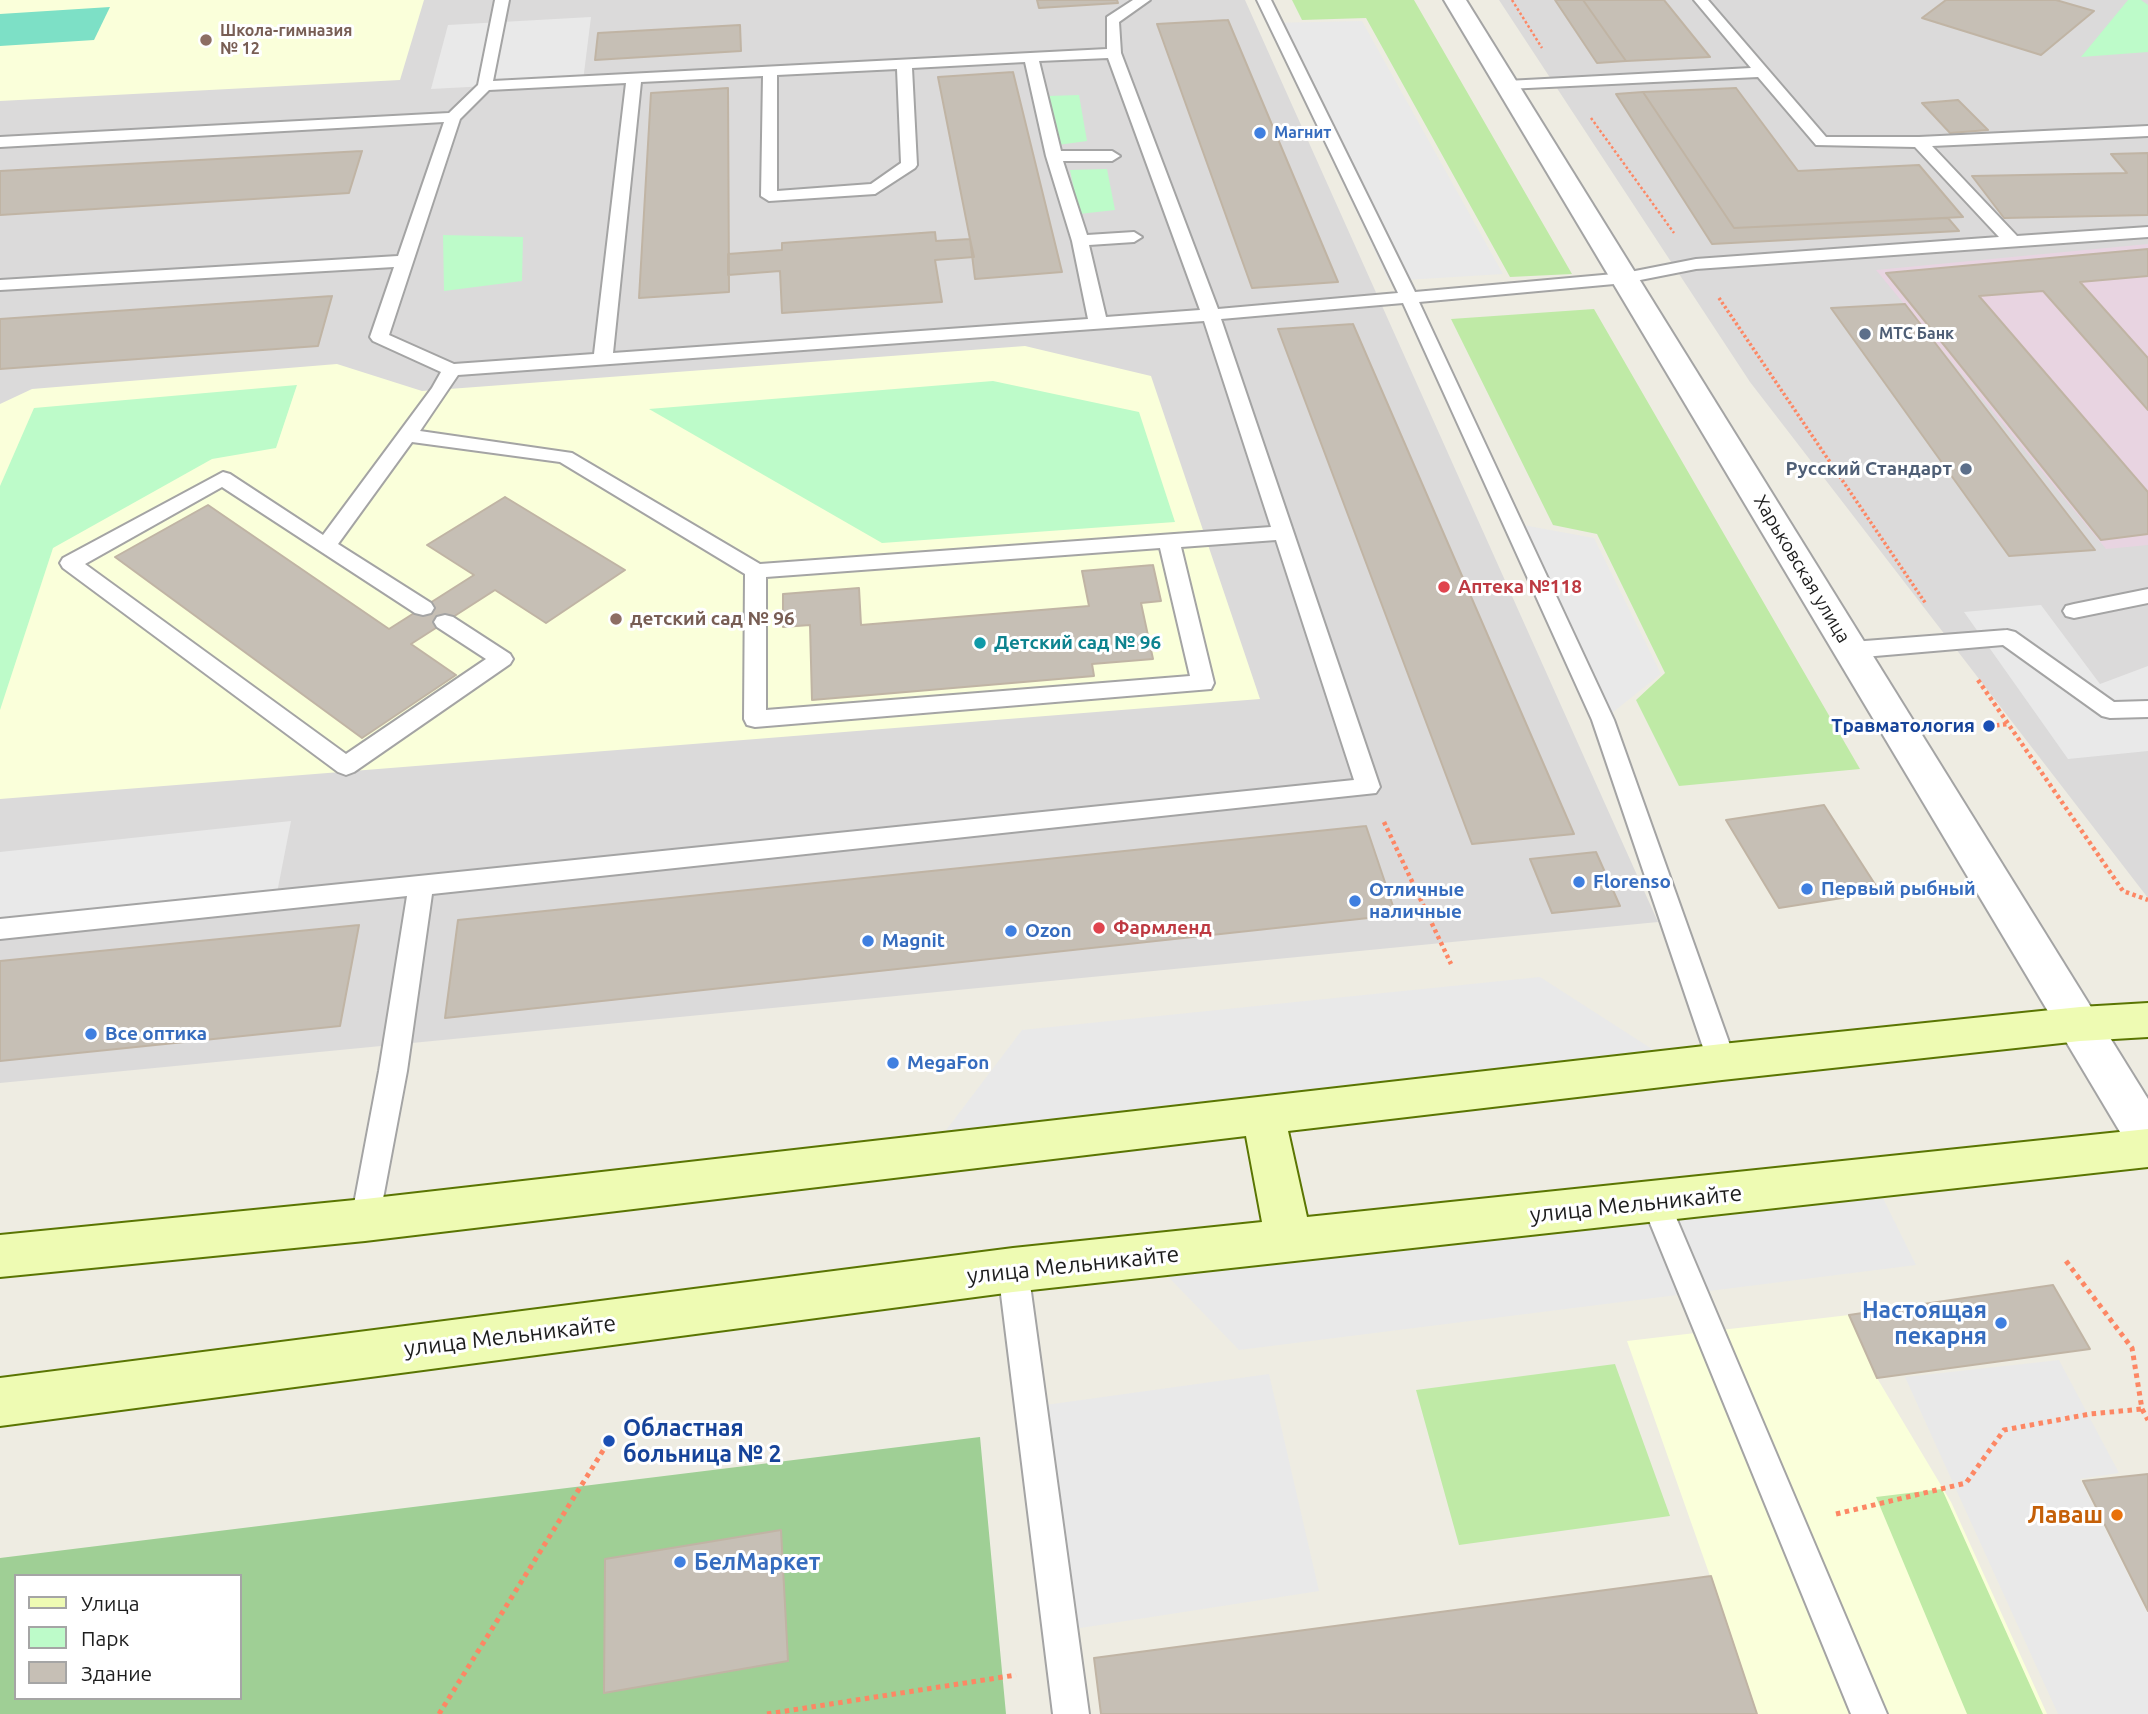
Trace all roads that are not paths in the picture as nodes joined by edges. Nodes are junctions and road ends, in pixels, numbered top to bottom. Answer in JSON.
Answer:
{"nodes":[{"id":1,"x":502,"y":0,"type":"edge"},
{"id":2,"x":1143,"y":0,"type":"edge"},
{"id":3,"x":1264,"y":0,"type":"edge"},
{"id":4,"x":1455,"y":0,"type":"edge"},
{"id":5,"x":1701,"y":0,"type":"edge"},
{"id":6,"x":1114,"y":53,"type":"junction"},
{"id":7,"x":1031,"y":57,"type":"junction"},
{"id":8,"x":904,"y":64,"type":"junction"},
{"id":9,"x":770,"y":71,"type":"junction"},
{"id":10,"x":1763,"y":72,"type":"junction"},
{"id":11,"x":634,"y":78,"type":"junction"},
{"id":12,"x":1507,"y":85,"type":"junction"},
{"id":13,"x":485,"y":86,"type":"junction"},
{"id":14,"x":453,"y":117,"type":"junction"},
{"id":15,"x":2148,"y":131,"type":"edge"},
{"id":16,"x":0,"y":142,"type":"edge"},
{"id":17,"x":1919,"y":142,"type":"junction"},
{"id":18,"x":1054,"y":156,"type":"junction"},
{"id":19,"x":1112,"y":156,"type":"dead end"},
{"id":20,"x":2148,"y":232,"type":"edge"},
{"id":21,"x":1134,"y":237,"type":"dead end"},
{"id":22,"x":1080,"y":241,"type":"junction"},
{"id":23,"x":2013,"y":243,"type":"junction"},
{"id":24,"x":404,"y":261,"type":"junction"},
{"id":25,"x":1625,"y":278,"type":"junction"},
{"id":26,"x":0,"y":285,"type":"edge"},
{"id":27,"x":1409,"y":298,"type":"junction"},
{"id":28,"x":1211,"y":315,"type":"junction"},
{"id":29,"x":1098,"y":322,"type":"junction"},
{"id":30,"x":603,"y":359,"type":"junction"},
{"id":31,"x":451,"y":370,"type":"junction"},
{"id":32,"x":407,"y":435,"type":"junction"},
{"id":33,"x":1282,"y":533,"type":"junction"},
{"id":34,"x":1169,"y":541,"type":"junction"},
{"id":35,"x":326,"y":546,"type":"junction"},
{"id":36,"x":757,"y":571,"type":"junction"},
{"id":37,"x":2148,"y":596,"type":"edge"},
{"id":38,"x":423,"y":608,"type":"dead end"},
{"id":39,"x":2074,"y":611,"type":"dead end"},
{"id":40,"x":445,"y":622,"type":"dead end"},
{"id":41,"x":1852,"y":650,"type":"junction"},
{"id":42,"x":2148,"y":709,"type":"edge"},
{"id":43,"x":421,"y":884,"type":"junction"},
{"id":44,"x":0,"y":929,"type":"edge"},
{"id":45,"x":2148,"y":1020,"type":"edge"},
{"id":46,"x":2080,"y":1024,"type":"junction"},
{"id":47,"x":1722,"y":1062,"type":"junction"},
{"id":48,"x":1263,"y":1114,"type":"junction"},
{"id":49,"x":2148,"y":1138,"type":"edge"},
{"id":50,"x":2148,"y":1148,"type":"edge"},
{"id":51,"x":1655,"y":1201,"type":"junction"},
{"id":52,"x":365,"y":1220,"type":"junction"},
{"id":53,"x":1289,"y":1242,"type":"junction"},
{"id":54,"x":0,"y":1256,"type":"edge"},
{"id":55,"x":1013,"y":1270,"type":"junction"},
{"id":56,"x":0,"y":1402,"type":"edge"},
{"id":57,"x":1071,"y":1714,"type":"edge"},
{"id":58,"x":1869,"y":1714,"type":"edge"}],
"edges":[{"from":1,"to":13,"type":"lane"},
{"from":2,"to":6,"type":"lane"},
{"from":3,"to":27,"type":"lane"},
{"from":4,"to":12,"type":"street","name":"Харьковская улица"},
{"from":5,"to":10,"type":"lane"},
{"from":6,"to":7,"type":"lane"},
{"from":6,"to":28,"type":"lane"},
{"from":7,"to":8,"type":"lane"},
{"from":7,"to":18,"type":"lane"},
{"from":8,"to":9,"type":"lane"},
{"from":8,"to":9,"type":"lane"},
{"from":9,"to":11,"type":"lane"},
{"from":10,"to":12,"type":"lane"},
{"from":10,"to":17,"type":"lane"},
{"from":11,"to":13,"type":"lane"},
{"from":11,"to":30,"type":"lane"},
{"from":12,"to":25,"type":"street","name":"Харьковская улица"},
{"from":13,"to":14,"type":"lane"},
{"from":14,"to":16,"type":"lane"},
{"from":14,"to":24,"type":"lane"},
{"from":15,"to":17,"type":"lane"},
{"from":17,"to":23,"type":"lane"},
{"from":18,"to":19,"type":"lane"},
{"from":18,"to":22,"type":"lane"},
{"from":20,"to":23,"type":"lane"},
{"from":21,"to":22,"type":"lane"},
{"from":22,"to":29,"type":"lane"},
{"from":23,"to":25,"type":"lane"},
{"from":24,"to":26,"type":"lane"},
{"from":24,"to":31,"type":"lane"},
{"from":25,"to":27,"type":"lane"},
{"from":25,"to":41,"type":"street","name":"Харьковская улица"},
{"from":27,"to":28,"type":"lane"},
{"from":27,"to":47,"type":"lane"},
{"from":28,"to":29,"type":"lane"},
{"from":28,"to":33,"type":"lane"},
{"from":29,"to":30,"type":"lane"},
{"from":30,"to":31,"type":"lane"},
{"from":31,"to":32,"type":"lane"},
{"from":32,"to":35,"type":"lane"},
{"from":32,"to":36,"type":"lane"},
{"from":33,"to":34,"type":"lane"},
{"from":33,"to":43,"type":"lane"},
{"from":34,"to":36,"type":"lane"},
{"from":34,"to":36,"type":"lane"},
{"from":35,"to":38,"type":"lane"},
{"from":35,"to":40,"type":"lane"},
{"from":37,"to":39,"type":"lane"},
{"from":41,"to":42,"type":"lane"},
{"from":41,"to":46,"type":"street","name":"Харьковская улица"},
{"from":43,"to":44,"type":"lane"},
{"from":43,"to":52,"type":"lane"},
{"from":45,"to":46,"type":"main road"},
{"from":46,"to":47,"type":"main road"},
{"from":46,"to":49,"type":"street","name":"Харьковская улица"},
{"from":47,"to":48,"type":"main road"},
{"from":48,"to":52,"type":"main road"},
{"from":48,"to":53,"type":"main road"},
{"from":50,"to":51,"type":"main road","name":"улица Мельникайте"},
{"from":51,"to":53,"type":"main road","name":"улица Мельникайте"},
{"from":51,"to":58,"type":"lane"},
{"from":52,"to":54,"type":"main road"},
{"from":53,"to":55,"type":"main road","name":"улица Мельникайте"},
{"from":55,"to":56,"type":"main road","name":"улица Мельникайте"},
{"from":55,"to":57,"type":"lane"}]}
